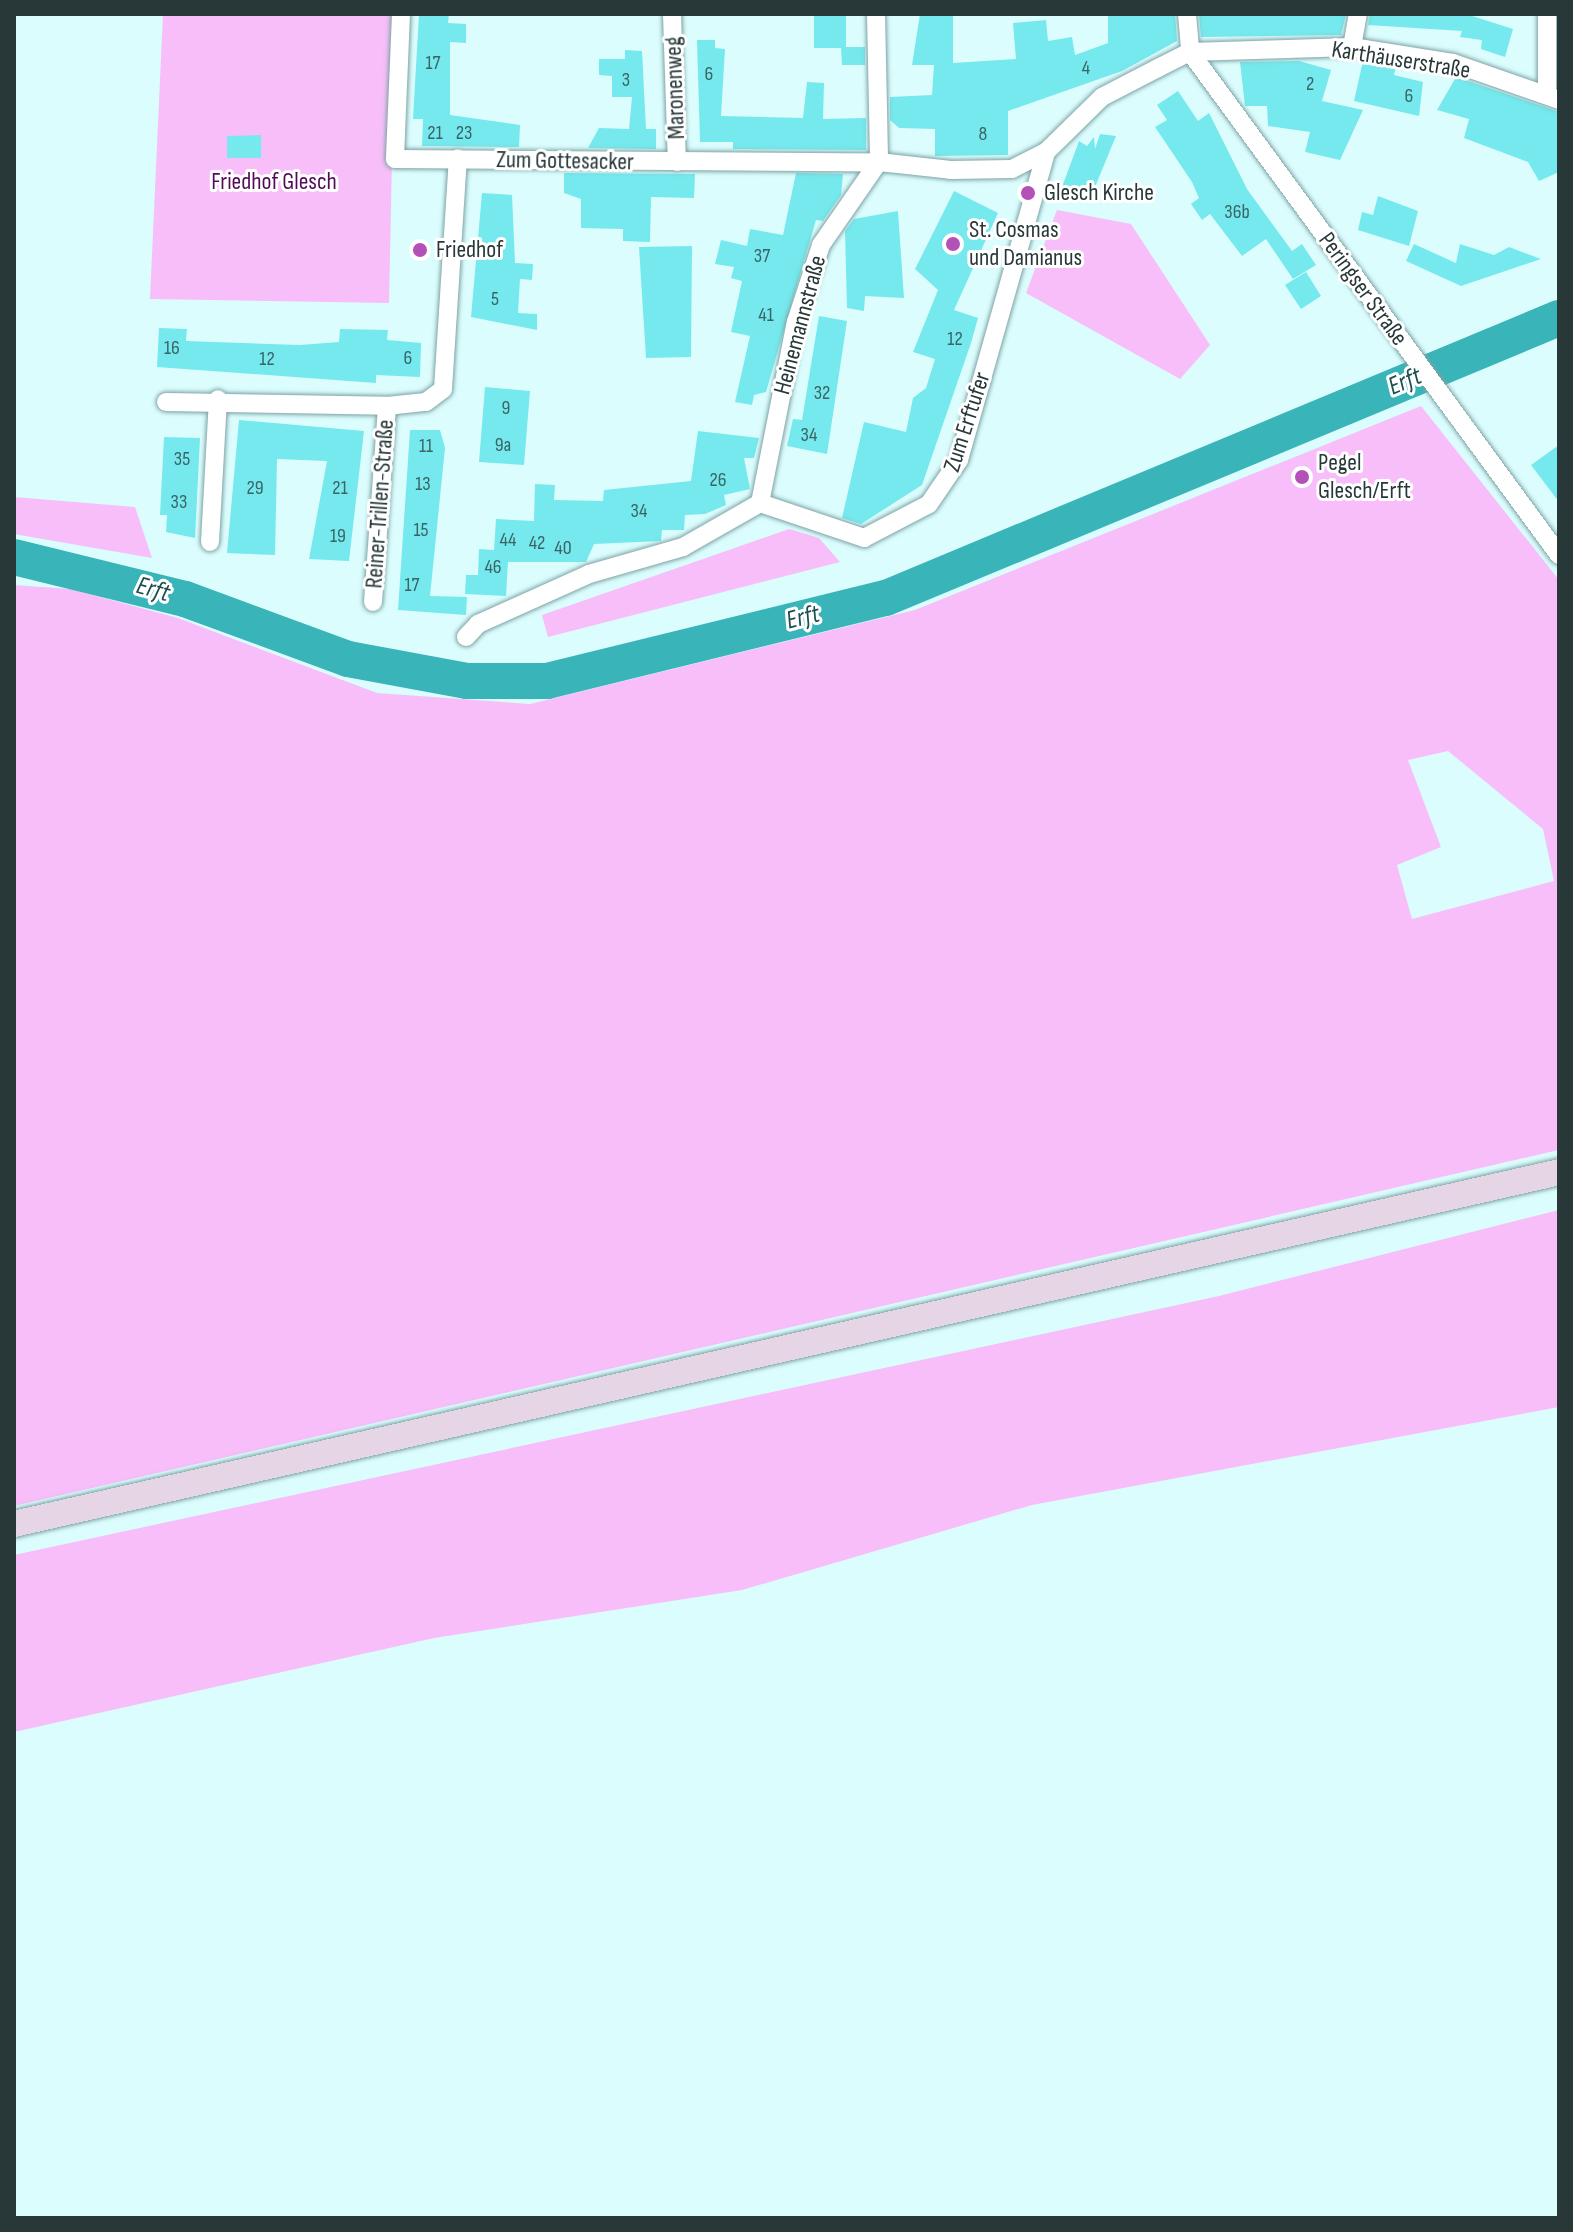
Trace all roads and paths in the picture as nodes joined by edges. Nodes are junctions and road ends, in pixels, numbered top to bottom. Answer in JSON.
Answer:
{"nodes":[{"id":1,"x":401,"y":14,"type":"edge"},
{"id":2,"x":672,"y":14,"type":"edge"},
{"id":3,"x":876,"y":14,"type":"edge"},
{"id":4,"x":1187,"y":14,"type":"edge"},
{"id":5,"x":1358,"y":14,"type":"edge"},
{"id":6,"x":1547,"y":14,"type":"edge"},
{"id":7,"x":1352,"y":47,"type":"junction"},
{"id":8,"x":1190,"y":52,"type":"junction"},
{"id":9,"x":1553,"y":97,"type":"edge"},
{"id":10,"x":1046,"y":152,"type":"junction"},
{"id":11,"x":458,"y":158,"type":"junction"},
{"id":12,"x":677,"y":162,"type":"junction"},
{"id":13,"x":878,"y":163,"type":"junction"},
{"id":14,"x":218,"y":399,"type":"junction"},
{"id":15,"x":166,"y":402,"type":"dead end"},
{"id":16,"x":387,"y":406,"type":"junction"},
{"id":17,"x":760,"y":503,"type":"junction"},
{"id":18,"x":210,"y":542,"type":"dead end"},
{"id":19,"x":1559,"y":555,"type":"edge"},
{"id":20,"x":373,"y":602,"type":"dead end"},
{"id":21,"x":466,"y":637,"type":"dead end"},
{"id":22,"x":1559,"y":1172,"type":"edge"},
{"id":23,"x":14,"y":1524,"type":"edge"}],
"edges":[{"from":1,"to":11,"type":"street","name":"Zum Gottesacker"},
{"from":2,"to":12,"type":"street","name":"Maronenweg"},
{"from":3,"to":13,"type":"street"},
{"from":4,"to":8,"type":"street"},
{"from":5,"to":7,"type":"street"},
{"from":6,"to":9,"type":"street"},
{"from":7,"to":8,"type":"street","name":"Karthäuserstraße"},
{"from":7,"to":9,"type":"street","name":"Karthäuserstraße"},
{"from":8,"to":10,"type":"street","name":"Zum Erftufer"},
{"from":8,"to":19,"type":"street","name":"Peringser Straße"},
{"from":10,"to":13,"type":"street","name":"Zum Gottesacker"},
{"from":10,"to":17,"type":"street","name":"Zum Erftufer"},
{"from":11,"to":12,"type":"street","name":"Zum Gottesacker"},
{"from":11,"to":16,"type":"street","name":"Reiner-Trillen-Straße"},
{"from":12,"to":13,"type":"street","name":"Zum Gottesacker"},
{"from":13,"to":17,"type":"street","name":"Heinemannstraße"},
{"from":14,"to":15,"type":"street","name":"Reiner-Trillen-Straße"},
{"from":14,"to":16,"type":"street","name":"Reiner-Trillen-Straße"},
{"from":14,"to":18,"type":"street"},
{"from":16,"to":20,"type":"street","name":"Reiner-Trillen-Straße"},
{"from":17,"to":21,"type":"street"},
{"from":22,"to":23,"type":"main road"}]}
